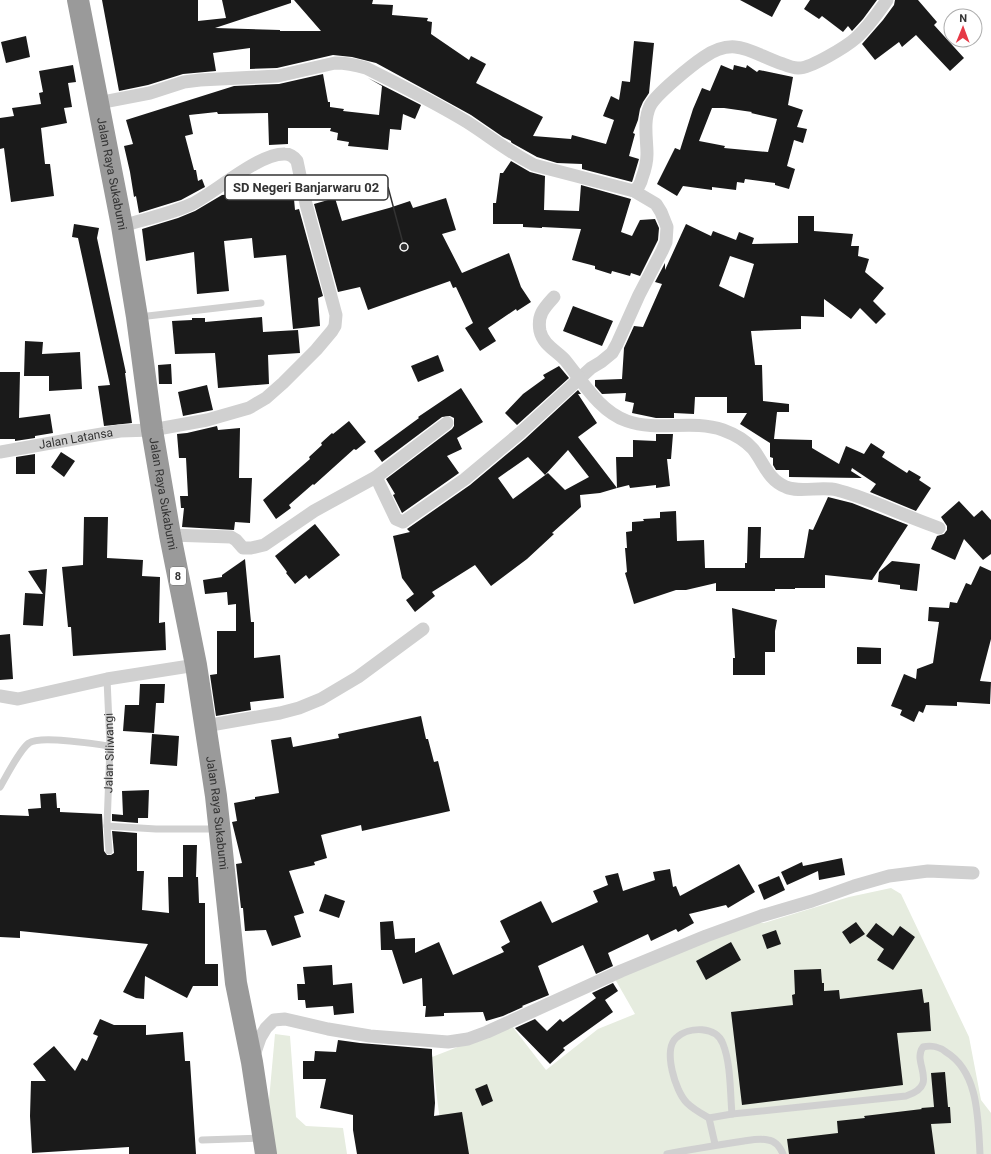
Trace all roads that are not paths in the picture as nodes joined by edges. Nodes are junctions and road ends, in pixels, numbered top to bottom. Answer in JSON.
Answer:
{"nodes":[{"id":1,"x":78,"y":0,"type":"edge"},
{"id":2,"x":887,"y":0,"type":"edge"},
{"id":3,"x":98,"y":103,"type":"junction"},
{"id":4,"x":634,"y":191,"type":"junction"},
{"id":5,"x":122,"y":226,"type":"junction"},
{"id":6,"x":554,"y":297,"type":"dead end"},
{"id":7,"x":261,"y":303,"type":"dead end"},
{"id":8,"x":136,"y":317,"type":"junction"},
{"id":9,"x":579,"y":380,"type":"junction"},
{"id":10,"x":447,"y":423,"type":"dead end"},
{"id":11,"x":152,"y":430,"type":"junction"},
{"id":12,"x":0,"y":452,"type":"edge"},
{"id":13,"x":376,"y":477,"type":"junction"},
{"id":14,"x":939,"y":528,"type":"dead end"},
{"id":15,"x":170,"y":535,"type":"junction"},
{"id":16,"x":423,"y":629,"type":"dead end"},
{"id":17,"x":196,"y":665,"type":"junction"},
{"id":18,"x":107,"y":679,"type":"junction"},
{"id":19,"x":0,"y":696,"type":"edge"},
{"id":20,"x":205,"y":726,"type":"junction"},
{"id":21,"x":110,"y":746,"type":"junction"},
{"id":22,"x":0,"y":787,"type":"edge"},
{"id":23,"x":107,"y":826,"type":"junction"},
{"id":24,"x":220,"y":829,"type":"junction"},
{"id":25,"x":109,"y":851,"type":"dead end"},
{"id":26,"x":973,"y":873,"type":"dead end"},
{"id":27,"x":252,"y":1062,"type":"junction"},
{"id":28,"x":732,"y":1114,"type":"junction"},
{"id":29,"x":709,"y":1118,"type":"junction"},
{"id":30,"x":202,"y":1140,"type":"dead end"},
{"id":31,"x":715,"y":1144,"type":"junction"},
{"id":32,"x":265,"y":1146,"type":"edge"},
{"id":33,"x":667,"y":1154,"type":"edge"},
{"id":34,"x":783,"y":1154,"type":"edge"},
{"id":35,"x":980,"y":1154,"type":"edge"}],
"edges":[{"from":1,"to":3,"type":"highway","name":"Jalan Raya Sukabumi","number":"8"},
{"from":2,"to":4,"type":"street"},
{"from":3,"to":4,"type":"street"},
{"from":3,"to":5,"type":"highway","name":"Jalan Raya Sukabumi","number":"8"},
{"from":4,"to":9,"type":"street"},
{"from":5,"to":8,"type":"highway","name":"Jalan Raya Sukabumi","number":"8"},
{"from":5,"to":11,"type":"street","name":"Jalan Latansa"},
{"from":6,"to":9,"type":"street"},
{"from":7,"to":8,"type":"lane"},
{"from":8,"to":11,"type":"highway","name":"Jalan Raya Sukabumi","number":"8"},
{"from":9,"to":13,"type":"street"},
{"from":9,"to":14,"type":"street"},
{"from":10,"to":13,"type":"street"},
{"from":11,"to":12,"type":"street","name":"Jalan Latansa"},
{"from":11,"to":15,"type":"highway","name":"Jalan Raya Sukabumi","number":"8"},
{"from":13,"to":15,"type":"street"},
{"from":15,"to":17,"type":"highway","name":"Jalan Raya Sukabumi","number":"8"},
{"from":16,"to":20,"type":"street"},
{"from":17,"to":18,"type":"street"},
{"from":17,"to":20,"type":"highway","name":"Jalan Raya Sukabumi","number":"8"},
{"from":18,"to":19,"type":"street"},
{"from":18,"to":21,"type":"lane","name":"Jalan Siliwangi"},
{"from":20,"to":24,"type":"highway","name":"Jalan Raya Sukabumi","number":"8"},
{"from":21,"to":22,"type":"lane"},
{"from":21,"to":23,"type":"lane","name":"Jalan Siliwangi"},
{"from":23,"to":24,"type":"lane"},
{"from":23,"to":25,"type":"lane","name":"Jalan Siliwangi"},
{"from":24,"to":27,"type":"highway","name":"Jalan Raya Sukabumi","number":"8"},
{"from":26,"to":27,"type":"street"},
{"from":27,"to":32,"type":"highway","name":"Jalan Raya Sukabumi","number":"8"},
{"from":28,"to":29,"type":"lane"},
{"from":28,"to":29,"type":"lane"},
{"from":28,"to":35,"type":"lane"},
{"from":29,"to":31,"type":"lane"},
{"from":30,"to":32,"type":"lane"},
{"from":31,"to":33,"type":"lane"},
{"from":31,"to":34,"type":"lane"}]}
